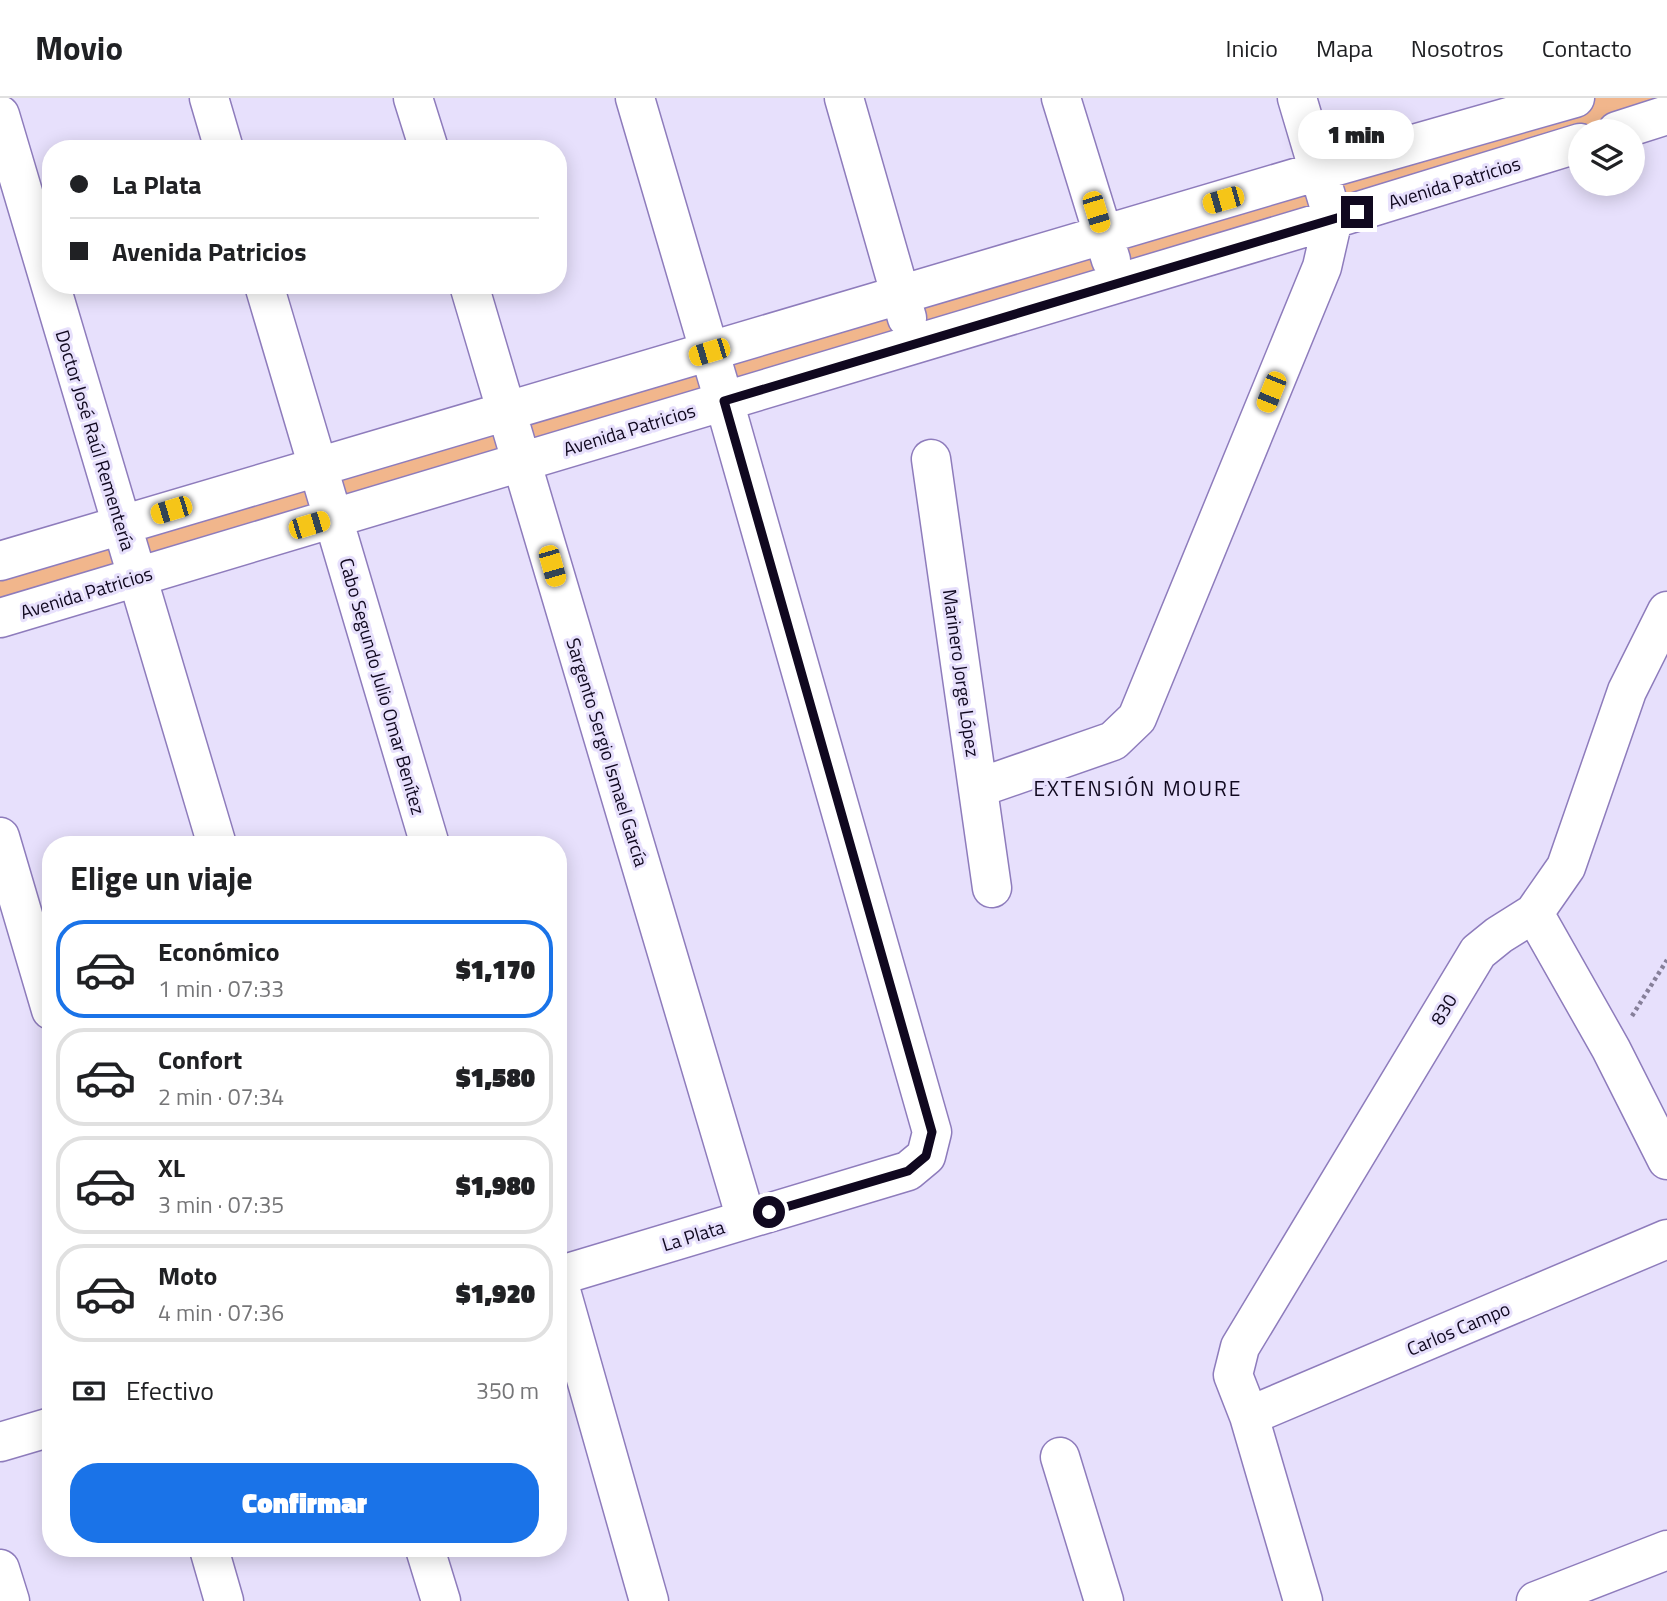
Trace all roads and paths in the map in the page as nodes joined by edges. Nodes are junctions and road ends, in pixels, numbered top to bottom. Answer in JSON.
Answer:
{"nodes":[{"id":1,"x":209,"y":98,"type":"edge"},
{"id":2,"x":414,"y":98,"type":"edge"},
{"id":3,"x":635,"y":98,"type":"edge"},
{"id":4,"x":844,"y":98,"type":"edge"},
{"id":5,"x":1061,"y":98,"type":"edge"},
{"id":6,"x":1297,"y":98,"type":"edge"},
{"id":7,"x":1575,"y":98,"type":"edge"},
{"id":8,"x":1662,"y":98,"type":"edge"},
{"id":9,"x":1538,"y":103,"type":"edge"},
{"id":10,"x":0,"y":115,"type":"edge"},
{"id":11,"x":1667,"y":115,"type":"edge"},
{"id":12,"x":1645,"y":122,"type":"edge"},
{"id":13,"x":221,"y":140,"type":"edge"},
{"id":14,"x":426,"y":140,"type":"edge"},
{"id":15,"x":1565,"y":148,"type":"edge"},
{"id":16,"x":1319,"y":171,"type":"junction"},
{"id":17,"x":1333,"y":219,"type":"junction"},
{"id":18,"x":1103,"y":235,"type":"junction"},
{"id":19,"x":42,"y":256,"type":"edge"},
{"id":20,"x":1118,"y":284,"type":"junction"},
{"id":21,"x":53,"y":294,"type":"edge"},
{"id":22,"x":267,"y":294,"type":"edge"},
{"id":23,"x":472,"y":294,"type":"edge"},
{"id":24,"x":901,"y":295,"type":"junction"},
{"id":25,"x":915,"y":344,"type":"junction"},
{"id":26,"x":709,"y":352,"type":"junction"},
{"id":27,"x":724,"y":401,"type":"junction"},
{"id":28,"x":506,"y":411,"type":"junction"},
{"id":29,"x":931,"y":459,"type":"dead end"},
{"id":30,"x":521,"y":461,"type":"junction"},
{"id":31,"x":318,"y":467,"type":"junction"},
{"id":32,"x":333,"y":518,"type":"junction"},
{"id":33,"x":122,"y":525,"type":"junction"},
{"id":34,"x":0,"y":561,"type":"edge"},
{"id":35,"x":137,"y":577,"type":"junction"},
{"id":36,"x":1667,"y":611,"type":"edge"},
{"id":37,"x":0,"y":618,"type":"edge"},
{"id":38,"x":978,"y":788,"type":"junction"},
{"id":39,"x":214,"y":836,"type":"edge"},
{"id":40,"x":427,"y":836,"type":"edge"},
{"id":41,"x":0,"y":837,"type":"edge"},
{"id":42,"x":992,"y":888,"type":"dead end"},
{"id":43,"x":1534,"y":913,"type":"junction"},
{"id":44,"x":1667,"y":960,"type":"edge"},
{"id":45,"x":42,"y":979,"type":"edge"},
{"id":46,"x":1611,"y":1049,"type":"junction"},
{"id":47,"x":1667,"y":1160,"type":"edge"},
{"id":48,"x":746,"y":1219,"type":"junction"},
{"id":49,"x":1667,"y":1239,"type":"edge"},
{"id":50,"x":567,"y":1275,"type":"edge"},
{"id":51,"x":567,"y":1310,"type":"edge"},
{"id":52,"x":1249,"y":1416,"type":"junction"},
{"id":53,"x":42,"y":1430,"type":"edge"},
{"id":54,"x":0,"y":1442,"type":"edge"},
{"id":55,"x":1060,"y":1457,"type":"dead end"},
{"id":56,"x":1667,"y":1550,"type":"edge"},
{"id":57,"x":210,"y":1557,"type":"edge"},
{"id":58,"x":427,"y":1557,"type":"edge"},
{"id":59,"x":0,"y":1569,"type":"edge"},
{"id":60,"x":9,"y":1601,"type":"edge"},
{"id":61,"x":224,"y":1601,"type":"edge"},
{"id":62,"x":441,"y":1601,"type":"edge"},
{"id":63,"x":649,"y":1601,"type":"edge"},
{"id":64,"x":1104,"y":1601,"type":"edge"},
{"id":65,"x":1303,"y":1601,"type":"edge"},
{"id":66,"x":1536,"y":1601,"type":"edge"}],
"edges":[{"from":1,"to":13,"type":"street"},
{"from":2,"to":14,"type":"street"},
{"from":3,"to":26,"type":"street"},
{"from":4,"to":24,"type":"street"},
{"from":5,"to":18,"type":"street"},
{"from":6,"to":16,"type":"street"},
{"from":7,"to":9,"type":"street"},
{"from":8,"to":11,"type":"street"},
{"from":9,"to":15,"type":"street"},
{"from":9,"to":16,"type":"street"},
{"from":10,"to":19,"type":"street","name":"Doctor José Raúl Rementería"},
{"from":11,"to":12,"type":"street"},
{"from":15,"to":17,"type":"street","name":"Avenida Patricios"},
{"from":16,"to":17,"type":"street"},
{"from":16,"to":18,"type":"street"},
{"from":17,"to":20,"type":"street","name":"Avenida Patricios"},
{"from":17,"to":38,"type":"street"},
{"from":18,"to":20,"type":"street"},
{"from":18,"to":24,"type":"street"},
{"from":20,"to":25,"type":"street","name":"Avenida Patricios"},
{"from":21,"to":33,"type":"street","name":"Doctor José Raúl Rementería"},
{"from":22,"to":31,"type":"street","name":"Cabo Segundo Julio Omar Benítez"},
{"from":23,"to":28,"type":"street","name":"Sargento Sergio Ismael García"},
{"from":24,"to":25,"type":"street"},
{"from":24,"to":26,"type":"street"},
{"from":25,"to":27,"type":"street","name":"Avenida Patricios"},
{"from":26,"to":27,"type":"street"},
{"from":26,"to":28,"type":"street"},
{"from":27,"to":30,"type":"street","name":"Avenida Patricios"},
{"from":27,"to":48,"type":"street","name":"La Plata"},
{"from":28,"to":30,"type":"street","name":"Sargento Sergio Ismael García"},
{"from":28,"to":31,"type":"street"},
{"from":29,"to":38,"type":"street","name":"Marinero Jorge López"},
{"from":30,"to":32,"type":"street","name":"Avenida Patricios"},
{"from":30,"to":48,"type":"street","name":"Sargento Sergio Ismael García"},
{"from":31,"to":32,"type":"street","name":"Cabo Segundo Julio Omar Benítez"},
{"from":31,"to":33,"type":"street"},
{"from":32,"to":35,"type":"street","name":"Avenida Patricios"},
{"from":32,"to":40,"type":"street","name":"Cabo Segundo Julio Omar Benítez"},
{"from":33,"to":34,"type":"street"},
{"from":33,"to":35,"type":"street","name":"Doctor José Raúl Rementería"},
{"from":35,"to":37,"type":"street","name":"Avenida Patricios"},
{"from":35,"to":39,"type":"street","name":"Doctor José Raúl Rementería"},
{"from":36,"to":43,"type":"street","name":"830"},
{"from":38,"to":42,"type":"street","name":"Marinero Jorge López"},
{"from":41,"to":45,"type":"street"},
{"from":43,"to":46,"type":"street"},
{"from":43,"to":52,"type":"street","name":"830"},
{"from":44,"to":46,"type":"path"},
{"from":46,"to":47,"type":"street"},
{"from":48,"to":50,"type":"street","name":"La Plata"},
{"from":49,"to":52,"type":"street","name":"Carlos Campo"},
{"from":51,"to":63,"type":"street"},
{"from":52,"to":65,"type":"street"},
{"from":53,"to":54,"type":"street"},
{"from":55,"to":64,"type":"street"},
{"from":56,"to":66,"type":"street"},
{"from":57,"to":61,"type":"street"},
{"from":58,"to":62,"type":"street"},
{"from":59,"to":60,"type":"street"}]}
